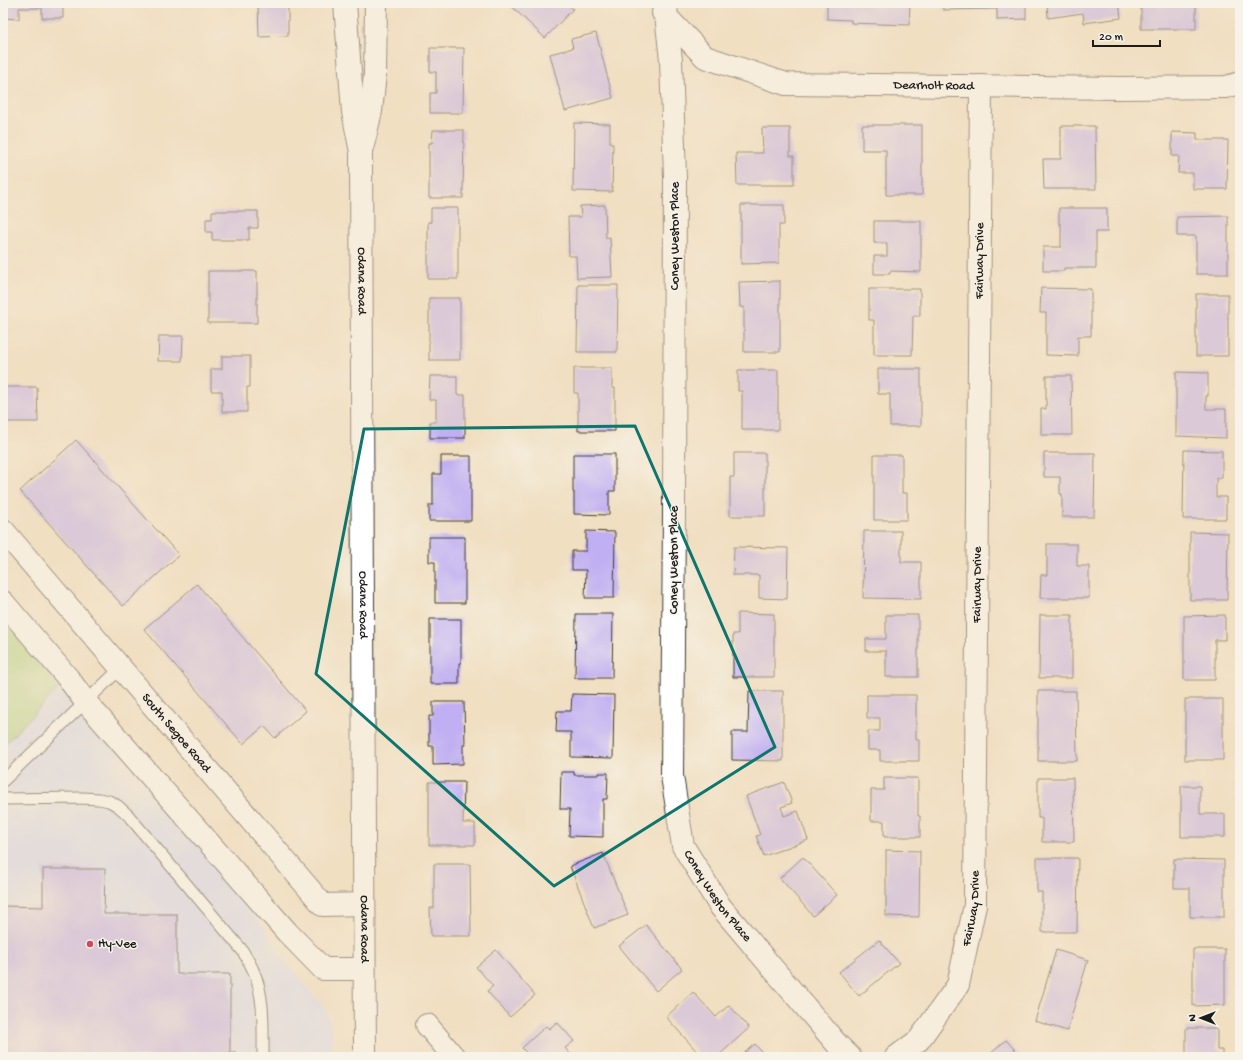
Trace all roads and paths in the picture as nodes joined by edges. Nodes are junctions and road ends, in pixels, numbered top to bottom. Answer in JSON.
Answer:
{"nodes":[{"id":1,"x":345,"y":3,"type":"edge"},
{"id":2,"x":376,"y":3,"type":"edge"},
{"id":3,"x":662,"y":7,"type":"edge"},
{"id":4,"x":1240,"y":83,"type":"edge"},
{"id":5,"x":981,"y":86,"type":"junction"},
{"id":6,"x":361,"y":152,"type":"junction"},
{"id":7,"x":3,"y":530,"type":"edge"},
{"id":8,"x":3,"y":602,"type":"edge"},
{"id":9,"x":122,"y":667,"type":"junction"},
{"id":10,"x":86,"y":701,"type":"junction"},
{"id":11,"x":3,"y":781,"type":"edge"},
{"id":12,"x":3,"y":799,"type":"edge"},
{"id":13,"x":364,"y":904,"type":"junction"},
{"id":14,"x":364,"y":969,"type":"junction"},
{"id":15,"x":427,"y":1025,"type":"dead end"},
{"id":16,"x":263,"y":1057,"type":"edge"},
{"id":17,"x":365,"y":1057,"type":"edge"},
{"id":18,"x":454,"y":1057,"type":"edge"},
{"id":19,"x":850,"y":1057,"type":"edge"},
{"id":20,"x":896,"y":1057,"type":"edge"}],
"edges":[{"from":1,"to":6,"type":"street","name":"Odana Road"},
{"from":2,"to":6,"type":"street","name":"Odana Road"},
{"from":3,"to":5,"type":"street","name":"Dearholt Road"},
{"from":3,"to":19,"type":"street","name":"Coney Weston Place"},
{"from":4,"to":5,"type":"street","name":"Dearholt Road"},
{"from":5,"to":20,"type":"street","name":"Fairway Drive"},
{"from":6,"to":13,"type":"street","name":"Odana Road"},
{"from":7,"to":9,"type":"street","name":"South Segoe Road"},
{"from":8,"to":10,"type":"street"},
{"from":9,"to":10,"type":"lane"},
{"from":9,"to":13,"type":"street","name":"South Segoe Road"},
{"from":10,"to":11,"type":"lane"},
{"from":10,"to":14,"type":"street"},
{"from":12,"to":16,"type":"lane"},
{"from":13,"to":14,"type":"street","name":"Odana Road"},
{"from":14,"to":17,"type":"street","name":"Odana Road"},
{"from":15,"to":18,"type":"street"}]}
